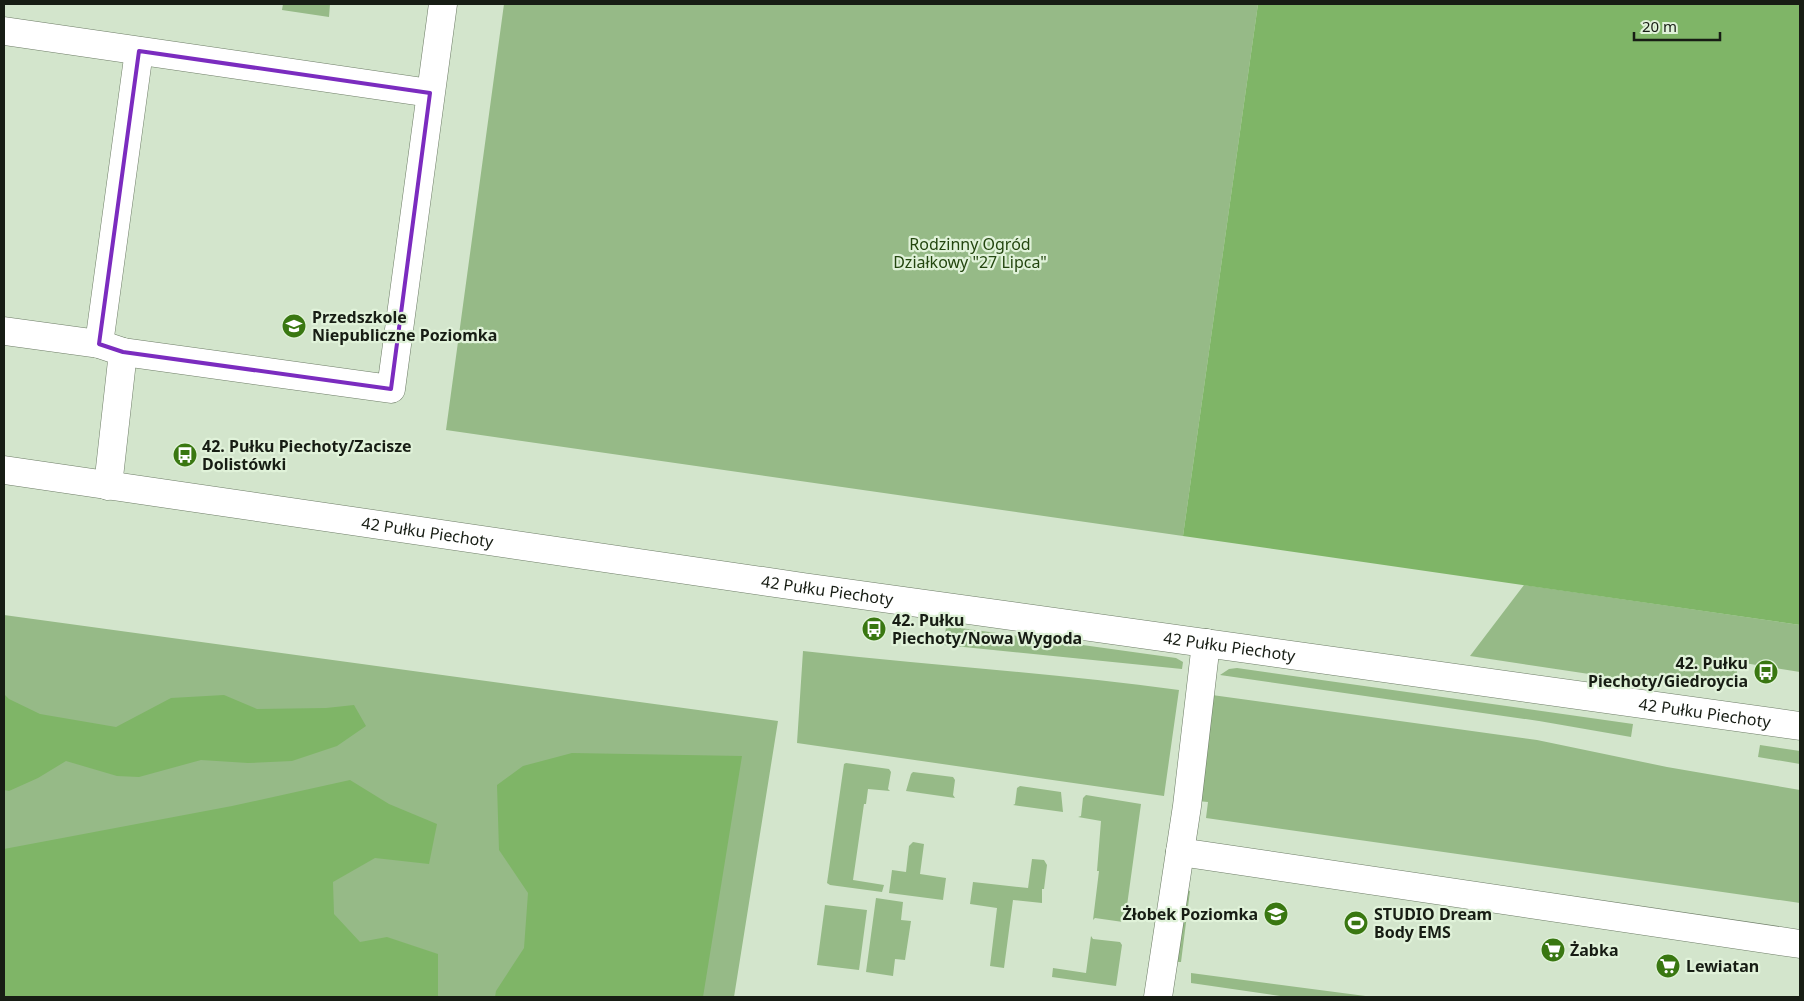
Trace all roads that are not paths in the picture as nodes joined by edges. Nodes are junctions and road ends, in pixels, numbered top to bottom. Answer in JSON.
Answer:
{"nodes":[{"id":1,"x":443,"y":4,"type":"edge"},
{"id":2,"x":4,"y":31,"type":"edge"},
{"id":3,"x":139,"y":51,"type":"junction"},
{"id":4,"x":430,"y":93,"type":"junction"},
{"id":5,"x":4,"y":331,"type":"edge"},
{"id":6,"x":111,"y":348,"type":"junction"},
{"id":7,"x":4,"y":470,"type":"edge"},
{"id":8,"x":108,"y":486,"type":"junction"},
{"id":9,"x":1206,"y":643,"type":"junction"},
{"id":10,"x":1800,"y":726,"type":"edge"},
{"id":11,"x":1180,"y":852,"type":"junction"},
{"id":12,"x":1800,"y":944,"type":"edge"},
{"id":13,"x":1158,"y":997,"type":"edge"}],
"edges":[{"from":1,"to":4,"type":"street"},
{"from":2,"to":3,"type":"street"},
{"from":3,"to":4,"type":"street"},
{"from":3,"to":6,"type":"street"},
{"from":4,"to":6,"type":"street"},
{"from":5,"to":6,"type":"street"},
{"from":6,"to":8,"type":"street"},
{"from":7,"to":8,"type":"street","name":"42 Pułku Piechoty"},
{"from":8,"to":9,"type":"street","name":"42 Pułku Piechoty"},
{"from":9,"to":10,"type":"street","name":"42 Pułku Piechoty"},
{"from":9,"to":11,"type":"street"},
{"from":11,"to":12,"type":"street"},
{"from":11,"to":13,"type":"street"}]}
